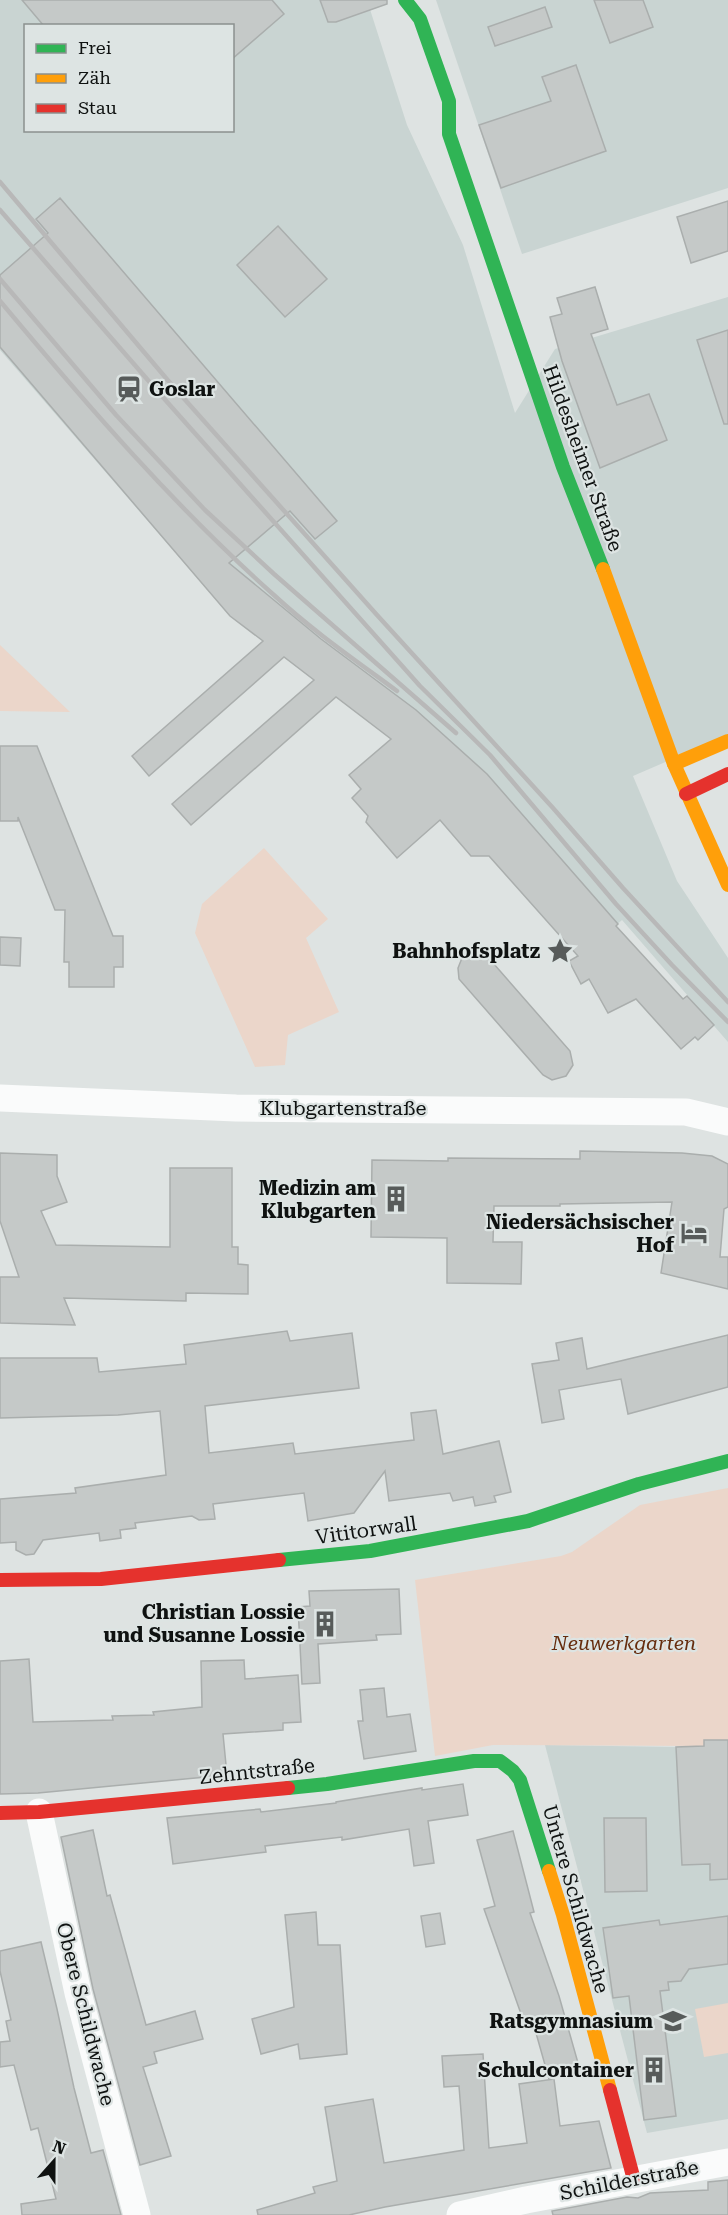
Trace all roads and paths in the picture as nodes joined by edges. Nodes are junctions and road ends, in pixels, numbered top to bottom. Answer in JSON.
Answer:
{"nodes":[{"id":1,"x":401,"y":4,"type":"edge"},
{"id":2,"x":436,"y":117,"type":"dead end"},
{"id":3,"x":450,"y":134,"type":"junction"},
{"id":4,"x":728,"y":741,"type":"edge"},
{"id":5,"x":674,"y":764,"type":"junction"},
{"id":6,"x":728,"y":774,"type":"edge"},
{"id":7,"x":686,"y":794,"type":"junction"},
{"id":8,"x":728,"y":885,"type":"edge"},
{"id":9,"x":0,"y":1098,"type":"edge"},
{"id":10,"x":728,"y":1122,"type":"edge"},
{"id":11,"x":728,"y":1461,"type":"edge"},
{"id":12,"x":0,"y":1580,"type":"edge"},
{"id":13,"x":513,"y":1771,"type":"joint"},
{"id":14,"x":39,"y":1812,"type":"junction"},
{"id":15,"x":0,"y":1813,"type":"edge"},
{"id":16,"x":728,"y":2162,"type":"edge"},
{"id":17,"x":634,"y":2180,"type":"junction"},
{"id":18,"x":138,"y":2215,"type":"edge"},
{"id":19,"x":460,"y":2215,"type":"edge"}],
"edges":[{"from":1,"to":3,"type":"street","name":"Hildesheimer Straße"},
{"from":2,"to":3,"type":"street","name":"Hildesheimer Straße"},
{"from":3,"to":5,"type":"street","name":"Hildesheimer Straße"},
{"from":4,"to":5,"type":"street"},
{"from":5,"to":7,"type":"street","name":"Hildesheimer Straße"},
{"from":6,"to":7,"type":"street"},
{"from":7,"to":8,"type":"street","name":"Hildesheimer Straße"},
{"from":9,"to":10,"type":"street","name":"Klubgartenstraße"},
{"from":11,"to":12,"type":"street","name":"Vititorwall"},
{"from":13,"to":14,"type":"street","name":"Zehntstraße"},
{"from":13,"to":17,"type":"street","name":"Untere Schildwache"},
{"from":14,"to":15,"type":"street","name":"Zehntstraße"},
{"from":14,"to":18,"type":"street","name":"Obere Schildwache"},
{"from":16,"to":17,"type":"street","name":"Schilderstraße"},
{"from":17,"to":19,"type":"street","name":"Schilderstraße"}]}
